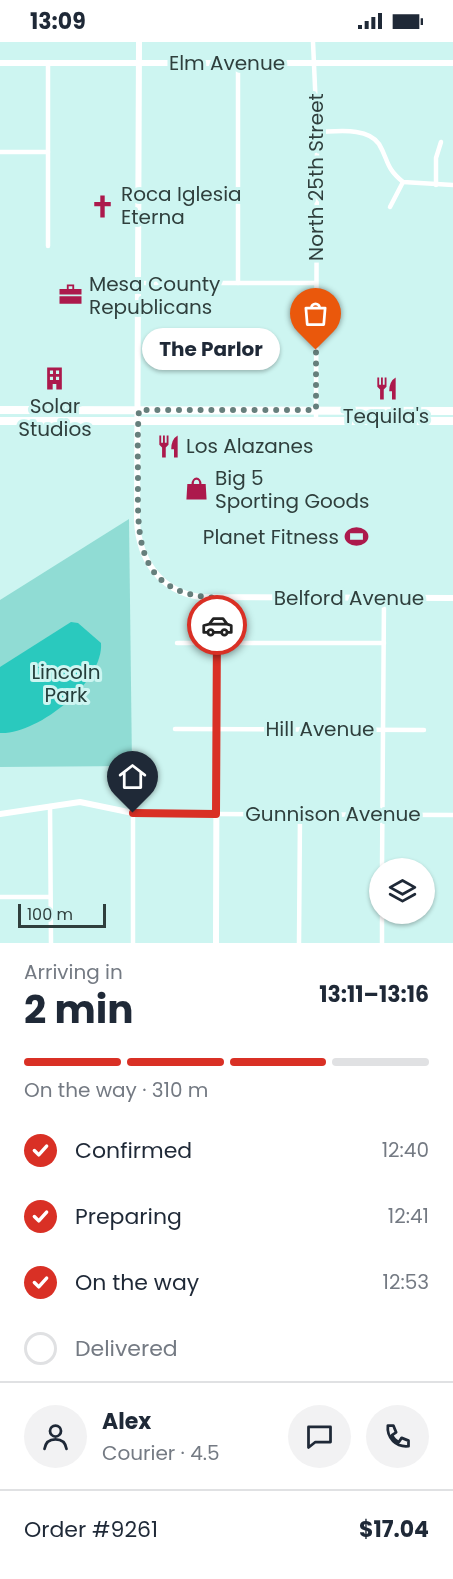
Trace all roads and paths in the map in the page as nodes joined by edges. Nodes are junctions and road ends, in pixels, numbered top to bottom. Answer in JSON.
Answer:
{"nodes":[{"id":1,"x":140,"y":42,"type":"edge"},
{"id":2,"x":313,"y":42,"type":"edge"},
{"id":3,"x":0,"y":63,"type":"edge"},
{"id":4,"x":48,"y":63,"type":"junction"},
{"id":5,"x":140,"y":63,"type":"junction"},
{"id":6,"x":238,"y":63,"type":"junction"},
{"id":7,"x":314,"y":63,"type":"junction"},
{"id":8,"x":453,"y":63,"type":"edge"},
{"id":9,"x":316,"y":132,"type":"junction"},
{"id":10,"x":441,"y":142,"type":"dead end"},
{"id":11,"x":0,"y":152,"type":"edge"},
{"id":12,"x":48,"y":152,"type":"junction"},
{"id":13,"x":404,"y":182,"type":"junction"},
{"id":14,"x":436,"y":185,"type":"junction"},
{"id":15,"x":453,"y":185,"type":"edge"},
{"id":16,"x":390,"y":207,"type":"dead end"},
{"id":17,"x":48,"y":246,"type":"dead end"},
{"id":18,"x":140,"y":283,"type":"junction"},
{"id":19,"x":238,"y":283,"type":"junction"},
{"id":20,"x":316,"y":284,"type":"junction"},
{"id":21,"x":139,"y":410,"type":"junction"},
{"id":22,"x":316,"y":410,"type":"junction"},
{"id":23,"x":2,"y":411,"type":"edge"},
{"id":24,"x":403,"y":411,"type":"junction"},
{"id":25,"x":453,"y":411,"type":"edge"},
{"id":26,"x":0,"y":421,"type":"edge"},
{"id":27,"x":138,"y":421,"type":"junction"},
{"id":28,"x":316,"y":421,"type":"junction"},
{"id":29,"x":354,"y":421,"type":"junction"},
{"id":30,"x":407,"y":421,"type":"junction"},
{"id":31,"x":453,"y":421,"type":"edge"},
{"id":32,"x":217,"y":598,"type":"junction"},
{"id":33,"x":384,"y":598,"type":"junction"},
{"id":34,"x":453,"y":598,"type":"edge"},
{"id":35,"x":177,"y":643,"type":"dead end"},
{"id":36,"x":217,"y":643,"type":"junction"},
{"id":37,"x":384,"y":643,"type":"junction"},
{"id":38,"x":175,"y":729,"type":"dead end"},
{"id":39,"x":216,"y":729,"type":"junction"},
{"id":40,"x":383,"y":729,"type":"junction"},
{"id":41,"x":424,"y":730,"type":"dead end"},
{"id":42,"x":50,"y":806,"type":"junction"},
{"id":43,"x":133,"y":813,"type":"junction"},
{"id":44,"x":0,"y":814,"type":"edge"},
{"id":45,"x":216,"y":814,"type":"junction"},
{"id":46,"x":300,"y":814,"type":"junction"},
{"id":47,"x":382,"y":814,"type":"junction"},
{"id":48,"x":453,"y":814,"type":"edge"},
{"id":49,"x":382,"y":858,"type":"edge"},
{"id":50,"x":0,"y":897,"type":"edge"},
{"id":51,"x":50,"y":897,"type":"junction"},
{"id":52,"x":382,"y":924,"type":"edge"},
{"id":53,"x":51,"y":943,"type":"edge"},
{"id":54,"x":133,"y":943,"type":"edge"},
{"id":55,"x":216,"y":943,"type":"edge"},
{"id":56,"x":299,"y":943,"type":"edge"},
{"id":57,"x":382,"y":943,"type":"edge"}],
"edges":[{"from":1,"to":5,"type":"street"},
{"from":2,"to":7,"type":"street","name":"North 25th Street"},
{"from":3,"to":4,"type":"street","name":"Elm Avenue"},
{"from":4,"to":5,"type":"street","name":"Elm Avenue"},
{"from":4,"to":12,"type":"street"},
{"from":5,"to":6,"type":"street","name":"Elm Avenue"},
{"from":5,"to":18,"type":"street"},
{"from":6,"to":7,"type":"street","name":"Elm Avenue"},
{"from":6,"to":19,"type":"street"},
{"from":7,"to":8,"type":"street","name":"Elm Avenue"},
{"from":7,"to":9,"type":"street","name":"North 25th Street"},
{"from":9,"to":13,"type":"street"},
{"from":9,"to":20,"type":"street","name":"North 25th Street"},
{"from":10,"to":14,"type":"street"},
{"from":11,"to":12,"type":"street"},
{"from":12,"to":17,"type":"street"},
{"from":13,"to":14,"type":"street"},
{"from":13,"to":16,"type":"street"},
{"from":14,"to":15,"type":"street"},
{"from":18,"to":19,"type":"street"},
{"from":18,"to":21,"type":"street"},
{"from":19,"to":20,"type":"street"},
{"from":20,"to":22,"type":"street","name":"North 25th Street"},
{"from":21,"to":22,"type":"main road"},
{"from":21,"to":23,"type":"main road"},
{"from":21,"to":27,"type":"street"},
{"from":22,"to":24,"type":"main road"},
{"from":22,"to":28,"type":"street","name":"North 25th Street"},
{"from":24,"to":25,"type":"main road"},
{"from":24,"to":29,"type":"main road"},
{"from":25,"to":30,"type":"main road"},
{"from":26,"to":27,"type":"main road"},
{"from":27,"to":28,"type":"main road"},
{"from":27,"to":32,"type":"street","name":"Belford Avenue"},
{"from":28,"to":29,"type":"main road"},
{"from":29,"to":30,"type":"main road"},
{"from":30,"to":31,"type":"main road"},
{"from":32,"to":33,"type":"street","name":"Belford Avenue"},
{"from":32,"to":36,"type":"street"},
{"from":33,"to":34,"type":"street","name":"Belford Avenue"},
{"from":33,"to":37,"type":"street"},
{"from":35,"to":36,"type":"street"},
{"from":36,"to":37,"type":"street"},
{"from":36,"to":39,"type":"street"},
{"from":37,"to":40,"type":"street"},
{"from":38,"to":39,"type":"street","name":"Hill Avenue"},
{"from":39,"to":40,"type":"street","name":"Hill Avenue"},
{"from":39,"to":45,"type":"street"},
{"from":40,"to":41,"type":"street","name":"Hill Avenue"},
{"from":40,"to":47,"type":"street"},
{"from":42,"to":43,"type":"street","name":"Gunnison Avenue"},
{"from":42,"to":44,"type":"street","name":"Gunnison Avenue"},
{"from":42,"to":51,"type":"street"},
{"from":43,"to":45,"type":"street","name":"Gunnison Avenue"},
{"from":43,"to":54,"type":"street"},
{"from":45,"to":46,"type":"street","name":"Gunnison Avenue"},
{"from":45,"to":55,"type":"street"},
{"from":46,"to":47,"type":"street","name":"Gunnison Avenue"},
{"from":46,"to":56,"type":"street"},
{"from":47,"to":48,"type":"street","name":"Gunnison Avenue"},
{"from":47,"to":49,"type":"street"},
{"from":50,"to":51,"type":"street"},
{"from":51,"to":53,"type":"street"},
{"from":52,"to":57,"type":"street"}]}
